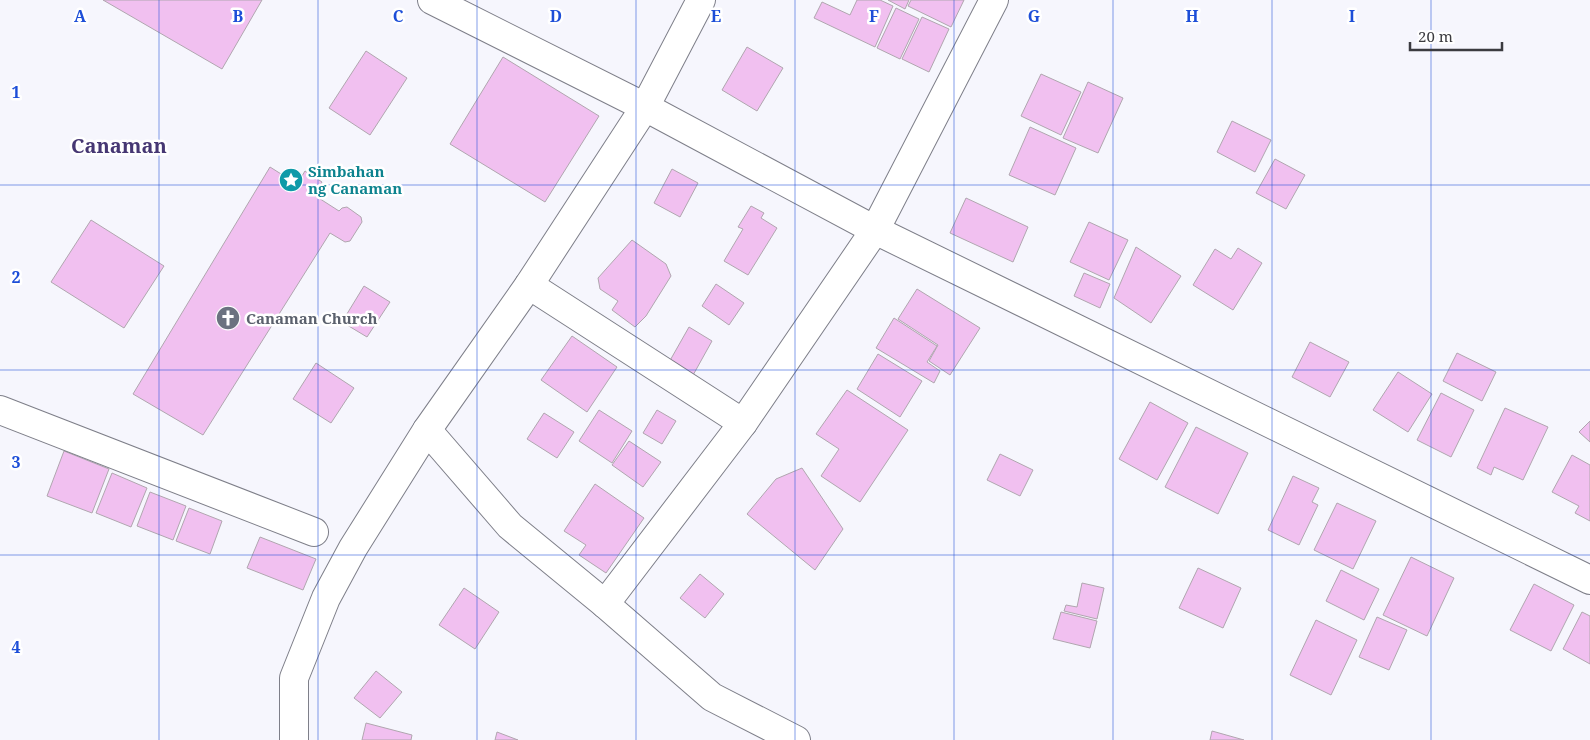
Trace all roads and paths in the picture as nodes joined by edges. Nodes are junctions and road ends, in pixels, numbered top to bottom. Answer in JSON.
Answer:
{"nodes":[{"id":1,"x":432,"y":0,"type":"edge"},
{"id":2,"x":701,"y":0,"type":"edge"},
{"id":3,"x":994,"y":0,"type":"edge"},
{"id":4,"x":645,"y":108,"type":"junction"},
{"id":5,"x":875,"y":230,"type":"junction"},
{"id":6,"x":529,"y":285,"type":"junction"},
{"id":7,"x":0,"y":410,"type":"edge"},
{"id":8,"x":743,"y":423,"type":"junction"},
{"id":9,"x":427,"y":430,"type":"junction"},
{"id":10,"x":314,"y":532,"type":"dead end"},
{"id":11,"x":1590,"y":580,"type":"edge"},
{"id":12,"x":605,"y":604,"type":"junction"},
{"id":13,"x":294,"y":740,"type":"edge"},
{"id":14,"x":796,"y":740,"type":"edge"}],
"edges":[{"from":1,"to":4,"type":"street"},
{"from":2,"to":4,"type":"street"},
{"from":3,"to":5,"type":"street"},
{"from":4,"to":5,"type":"street"},
{"from":4,"to":6,"type":"street"},
{"from":5,"to":8,"type":"street"},
{"from":5,"to":11,"type":"street"},
{"from":6,"to":8,"type":"street"},
{"from":6,"to":9,"type":"street"},
{"from":7,"to":10,"type":"street"},
{"from":8,"to":12,"type":"street"},
{"from":9,"to":12,"type":"street"},
{"from":9,"to":13,"type":"street"},
{"from":12,"to":14,"type":"street"}]}
